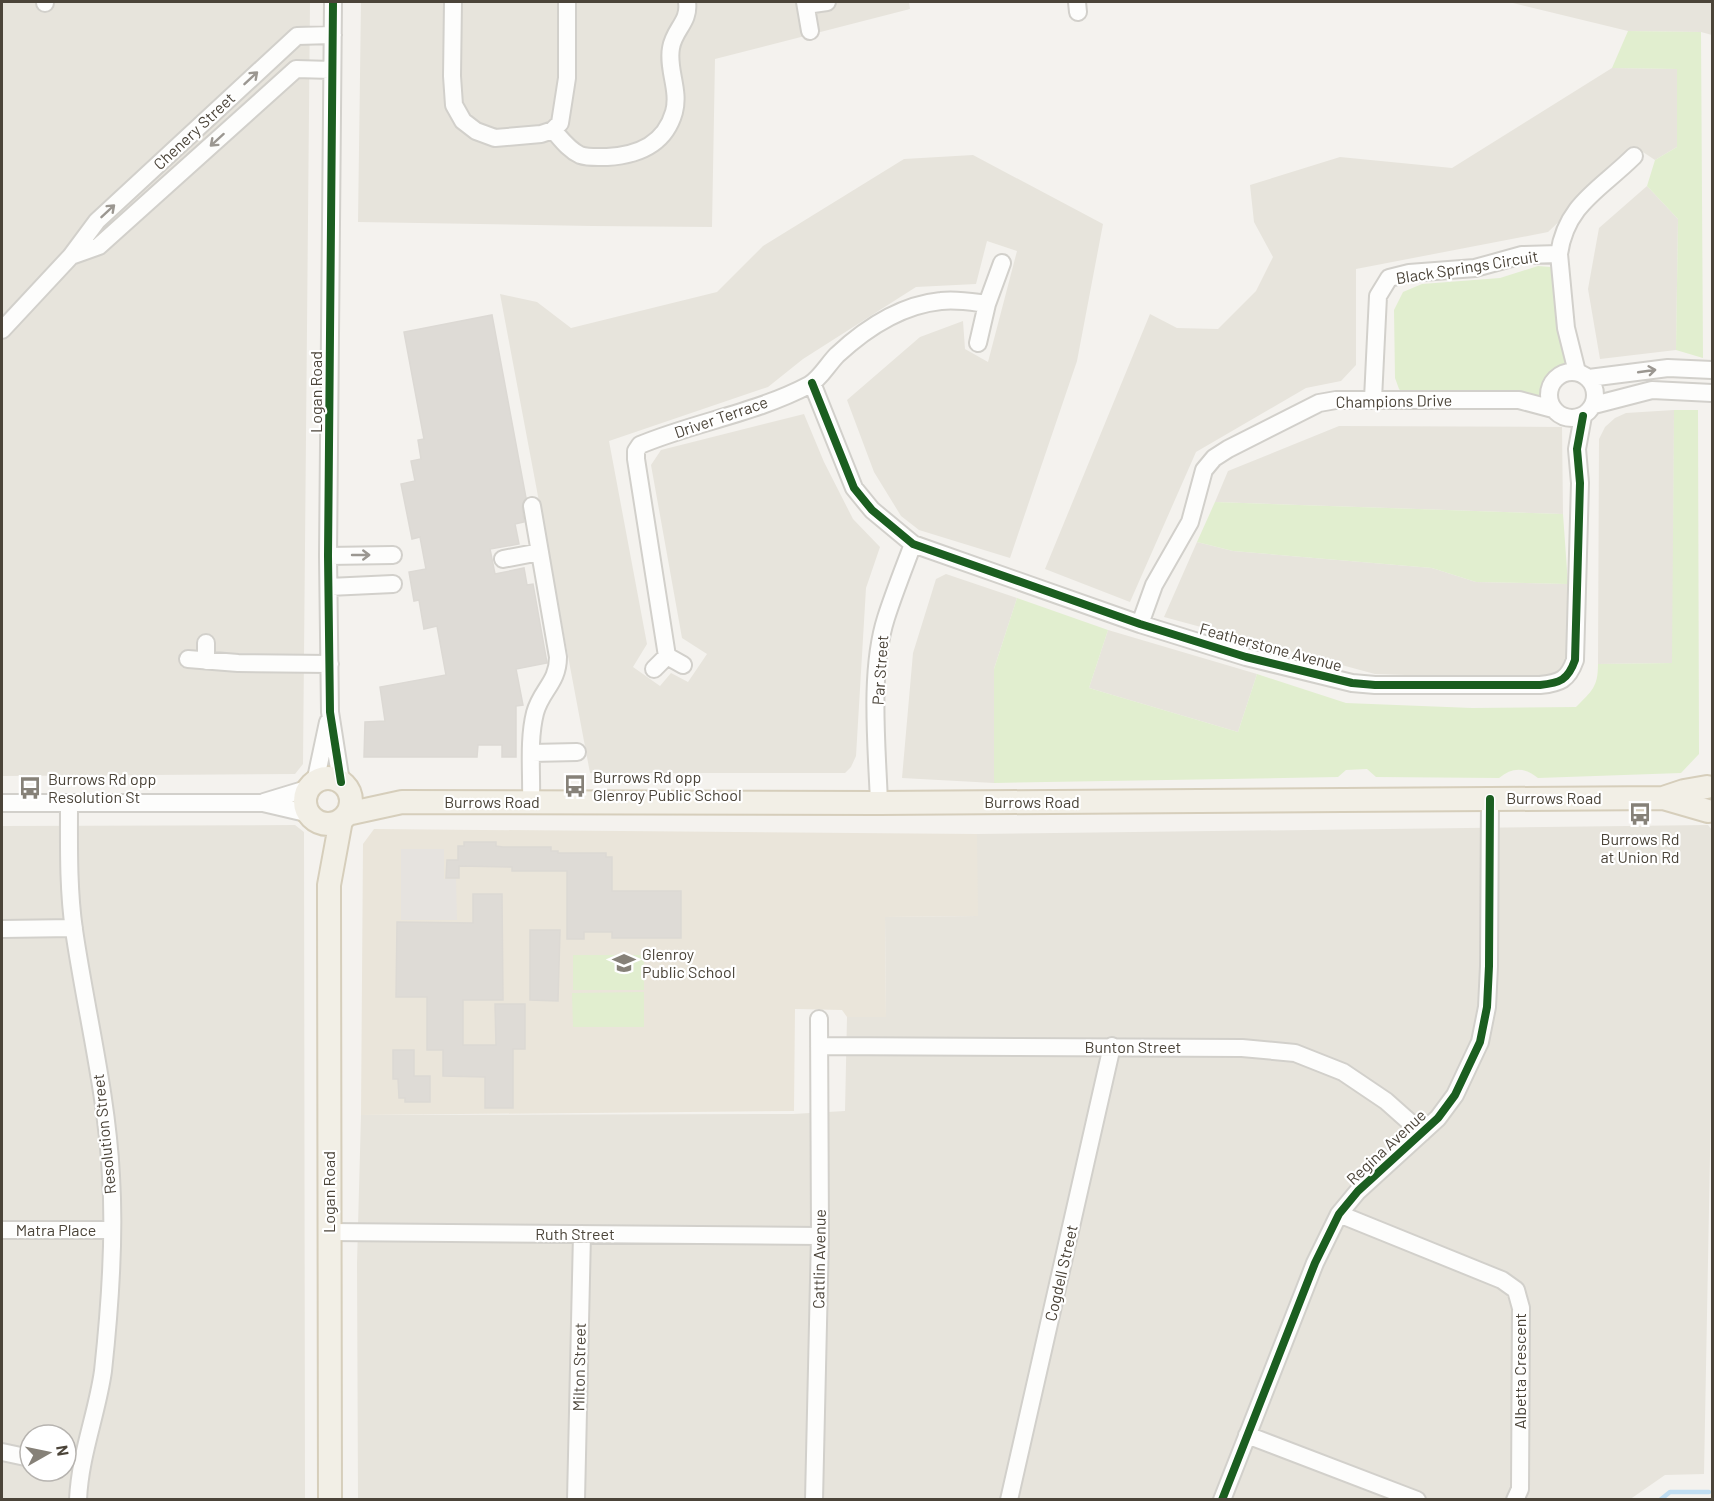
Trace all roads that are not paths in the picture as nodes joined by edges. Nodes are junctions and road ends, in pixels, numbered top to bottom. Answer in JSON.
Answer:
{"nodes":[{"id":1,"x":333,"y":2,"type":"edge"},
{"id":2,"x":453,"y":2,"type":"edge"},
{"id":3,"x":567,"y":2,"type":"edge"},
{"id":4,"x":687,"y":2,"type":"edge"},
{"id":5,"x":827,"y":2,"type":"edge"},
{"id":6,"x":806,"y":3,"type":"edge"},
{"id":7,"x":810,"y":31,"type":"dead end"},
{"id":8,"x":333,"y":35,"type":"junction"},
{"id":9,"x":333,"y":70,"type":"junction"},
{"id":10,"x":553,"y":130,"type":"junction"},
{"id":11,"x":1634,"y":156,"type":"dead end"},
{"id":12,"x":1559,"y":254,"type":"junction"},
{"id":13,"x":71,"y":256,"type":"junction"},
{"id":14,"x":1002,"y":263,"type":"dead end"},
{"id":15,"x":987,"y":304,"type":"junction"},
{"id":16,"x":1566,"y":328,"type":"junction"},
{"id":17,"x":2,"y":330,"type":"edge"},
{"id":18,"x":978,"y":343,"type":"dead end"},
{"id":19,"x":1713,"y":370,"type":"edge"},
{"id":20,"x":1583,"y":375,"type":"junction"},
{"id":21,"x":1555,"y":380,"type":"junction"},
{"id":22,"x":812,"y":383,"type":"junction"},
{"id":23,"x":1713,"y":393,"type":"edge"},
{"id":24,"x":1373,"y":399,"type":"junction"},
{"id":25,"x":1519,"y":400,"type":"junction"},
{"id":26,"x":1588,"y":410,"type":"junction"},
{"id":27,"x":1558,"y":413,"type":"junction"},
{"id":28,"x":1577,"y":449,"type":"junction"},
{"id":29,"x":532,"y":506,"type":"dead end"},
{"id":30,"x":913,"y":543,"type":"junction"},
{"id":31,"x":540,"y":552,"type":"junction"},
{"id":32,"x":393,"y":555,"type":"dead end"},
{"id":33,"x":328,"y":556,"type":"junction"},
{"id":34,"x":503,"y":559,"type":"dead end"},
{"id":35,"x":393,"y":584,"type":"dead end"},
{"id":36,"x":329,"y":587,"type":"junction"},
{"id":37,"x":1140,"y":624,"type":"junction"},
{"id":38,"x":206,"y":643,"type":"dead end"},
{"id":39,"x":668,"y":656,"type":"junction"},
{"id":40,"x":188,"y":659,"type":"dead end"},
{"id":41,"x":206,"y":661,"type":"junction"},
{"id":42,"x":330,"y":664,"type":"junction"},
{"id":43,"x":683,"y":665,"type":"dead end"},
{"id":44,"x":654,"y":669,"type":"dead end"},
{"id":45,"x":330,"y":712,"type":"junction"},
{"id":46,"x":577,"y":752,"type":"dead end"},
{"id":47,"x":532,"y":753,"type":"junction"},
{"id":48,"x":1710,"y":784,"type":"edge"},
{"id":49,"x":312,"y":786,"type":"junction"},
{"id":50,"x":345,"y":786,"type":"junction"},
{"id":51,"x":1663,"y":798,"type":"junction"},
{"id":52,"x":1490,"y":799,"type":"junction"},
{"id":53,"x":402,"y":802,"type":"junction"},
{"id":54,"x":2,"y":803,"type":"edge"},
{"id":55,"x":69,"y":803,"type":"junction"},
{"id":56,"x":263,"y":803,"type":"junction"},
{"id":57,"x":531,"y":803,"type":"junction"},
{"id":58,"x":879,"y":803,"type":"junction"},
{"id":59,"x":1710,"y":813,"type":"edge"},
{"id":60,"x":344,"y":817,"type":"junction"},
{"id":61,"x":314,"y":818,"type":"junction"},
{"id":62,"x":329,"y":885,"type":"junction"},
{"id":63,"x":2,"y":928,"type":"edge"},
{"id":64,"x":74,"y":928,"type":"junction"},
{"id":65,"x":819,"y":1018,"type":"dead end"},
{"id":66,"x":819,"y":1046,"type":"junction"},
{"id":67,"x":1112,"y":1046,"type":"junction"},
{"id":68,"x":1422,"y":1133,"type":"junction"},
{"id":69,"x":1339,"y":1214,"type":"junction"},
{"id":70,"x":2,"y":1230,"type":"edge"},
{"id":71,"x":111,"y":1230,"type":"junction"},
{"id":72,"x":329,"y":1232,"type":"junction"},
{"id":73,"x":582,"y":1234,"type":"junction"},
{"id":74,"x":820,"y":1236,"type":"junction"},
{"id":75,"x":1247,"y":1435,"type":"junction"},
{"id":76,"x":2,"y":1452,"type":"edge"},
{"id":77,"x":78,"y":1454,"type":"edge"},
{"id":78,"x":18,"y":1455,"type":"edge"},
{"id":79,"x":75,"y":1483,"type":"edge"},
{"id":80,"x":78,"y":1500,"type":"edge"},
{"id":81,"x":330,"y":1500,"type":"edge"},
{"id":82,"x":576,"y":1500,"type":"edge"},
{"id":83,"x":814,"y":1500,"type":"edge"},
{"id":84,"x":1009,"y":1500,"type":"edge"},
{"id":85,"x":1222,"y":1500,"type":"edge"},
{"id":86,"x":1418,"y":1500,"type":"edge"},
{"id":87,"x":1515,"y":1500,"type":"edge"}],
"edges":[{"from":1,"to":8,"type":"street","name":"Logan Road"},
{"from":2,"to":10,"type":"street"},
{"from":3,"to":10,"type":"street"},
{"from":4,"to":10,"type":"street"},
{"from":5,"to":6,"type":"street"},
{"from":6,"to":7,"type":"street"},
{"from":8,"to":9,"type":"street","name":"Logan Road"},
{"from":13,"to":8,"type":"street","name":"Chenery Street","one_way":true},
{"from":9,"to":13,"type":"street","name":"Chenery Street","one_way":true},
{"from":9,"to":33,"type":"street","name":"Logan Road"},
{"from":11,"to":12,"type":"street"},
{"from":12,"to":16,"type":"street","name":"Black Springs Circuit"},
{"from":12,"to":24,"type":"street","name":"Black Springs Circuit"},
{"from":13,"to":17,"type":"street","name":"Chenery Street"},
{"from":14,"to":15,"type":"street"},
{"from":15,"to":18,"type":"street"},
{"from":15,"to":22,"type":"street","name":"Driver Terrace"},
{"from":16,"to":20,"type":"street","name":"Black Springs Circuit"},
{"from":16,"to":21,"type":"street","name":"Black Springs Circuit"},
{"from":20,"to":19,"type":"street","one_way":true},
{"from":20,"to":21,"type":"street"},
{"from":20,"to":26,"type":"street"},
{"from":21,"to":25,"type":"street","name":"Champions Drive"},
{"from":21,"to":27,"type":"street"},
{"from":22,"to":30,"type":"street","name":"Featherstone Avenue"},
{"from":22,"to":39,"type":"street","name":"Driver Terrace"},
{"from":23,"to":26,"type":"street"},
{"from":24,"to":25,"type":"street","name":"Champions Drive"},
{"from":24,"to":37,"type":"street","name":"Champions Drive"},
{"from":25,"to":27,"type":"street","name":"Champions Drive"},
{"from":26,"to":27,"type":"street"},
{"from":26,"to":28,"type":"street","name":"Featherstone Avenue"},
{"from":27,"to":28,"type":"street","name":"Featherstone Avenue"},
{"from":28,"to":37,"type":"street","name":"Featherstone Avenue"},
{"from":29,"to":31,"type":"street"},
{"from":30,"to":37,"type":"street","name":"Featherstone Avenue"},
{"from":30,"to":58,"type":"street","name":"Par Street"},
{"from":31,"to":34,"type":"street"},
{"from":31,"to":47,"type":"street"},
{"from":33,"to":32,"type":"street","one_way":true},
{"from":33,"to":36,"type":"street","name":"Logan Road"},
{"from":35,"to":36,"type":"street"},
{"from":36,"to":42,"type":"street","name":"Logan Road"},
{"from":38,"to":41,"type":"street"},
{"from":39,"to":43,"type":"street"},
{"from":39,"to":44,"type":"street"},
{"from":40,"to":41,"type":"street"},
{"from":41,"to":42,"type":"street"},
{"from":42,"to":45,"type":"street","name":"Logan Road"},
{"from":45,"to":49,"type":"street","name":"Logan Road"},
{"from":45,"to":50,"type":"street","name":"Logan Road"},
{"from":46,"to":47,"type":"street"},
{"from":47,"to":57,"type":"street"},
{"from":48,"to":51,"type":"main road","name":"Burrows Road"},
{"from":48,"to":59,"type":"main road"},
{"from":49,"to":50,"type":"main road"},
{"from":49,"to":56,"type":"street"},
{"from":49,"to":61,"type":"main road"},
{"from":50,"to":53,"type":"main road","name":"Burrows Road"},
{"from":50,"to":60,"type":"main road"},
{"from":51,"to":52,"type":"main road","name":"Burrows Road"},
{"from":51,"to":59,"type":"main road","name":"Burrows Road"},
{"from":52,"to":58,"type":"main road","name":"Burrows Road"},
{"from":52,"to":68,"type":"street","name":"Regina Avenue"},
{"from":53,"to":57,"type":"main road","name":"Burrows Road"},
{"from":53,"to":60,"type":"main road","name":"Burrows Road"},
{"from":54,"to":55,"type":"street"},
{"from":55,"to":56,"type":"street"},
{"from":55,"to":64,"type":"street","name":"Resolution Street"},
{"from":56,"to":61,"type":"street"},
{"from":57,"to":58,"type":"main road","name":"Burrows Road"},
{"from":60,"to":61,"type":"main road"},
{"from":60,"to":62,"type":"main road","name":"Logan Road"},
{"from":61,"to":62,"type":"main road","name":"Logan Road"},
{"from":62,"to":72,"type":"main road","name":"Logan Road"},
{"from":63,"to":64,"type":"street"},
{"from":64,"to":71,"type":"street","name":"Resolution Street"},
{"from":65,"to":66,"type":"street","name":"Cattlin Avenue"},
{"from":66,"to":67,"type":"street","name":"Bunton Street"},
{"from":66,"to":74,"type":"street","name":"Cattlin Avenue"},
{"from":67,"to":68,"type":"street","name":"Bunton Street"},
{"from":67,"to":84,"type":"street","name":"Cogdell Street"},
{"from":68,"to":69,"type":"street","name":"Regina Avenue"},
{"from":69,"to":75,"type":"street","name":"Regina Avenue"},
{"from":69,"to":87,"type":"street","name":"Albetta Crescent"},
{"from":70,"to":71,"type":"street","name":"Matra Place"},
{"from":71,"to":77,"type":"street","name":"Resolution Street"},
{"from":72,"to":73,"type":"street","name":"Ruth Street"},
{"from":72,"to":81,"type":"main road","name":"Logan Road"},
{"from":73,"to":74,"type":"street","name":"Ruth Street"},
{"from":73,"to":82,"type":"street","name":"Milton Street"},
{"from":74,"to":83,"type":"street","name":"Cattlin Avenue"},
{"from":75,"to":85,"type":"street","name":"Regina Avenue"},
{"from":75,"to":86,"type":"street"},
{"from":76,"to":78,"type":"street"},
{"from":79,"to":80,"type":"street","name":"Resolution Street"}]}
